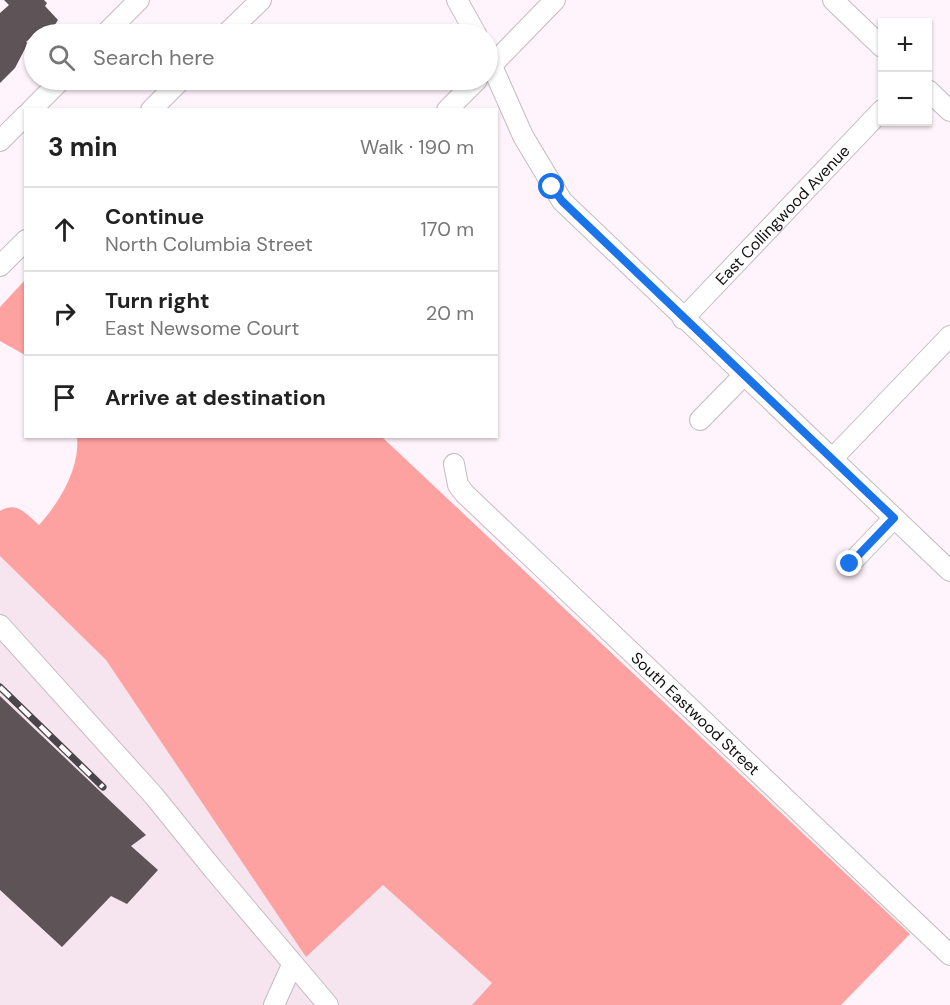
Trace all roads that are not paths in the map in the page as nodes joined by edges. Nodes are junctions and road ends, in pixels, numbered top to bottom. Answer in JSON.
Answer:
{"nodes":[{"id":1,"x":139,"y":0,"type":"edge"},
{"id":2,"x":261,"y":0,"type":"edge"},
{"id":3,"x":457,"y":0,"type":"edge"},
{"id":4,"x":555,"y":0,"type":"edge"},
{"id":5,"x":833,"y":0,"type":"edge"},
{"id":6,"x":115,"y":24,"type":"edge"},
{"id":7,"x":236,"y":24,"type":"edge"},
{"id":8,"x":470,"y":24,"type":"edge"},
{"id":9,"x":878,"y":43,"type":"edge"},
{"id":10,"x":498,"y":54,"type":"edge"},
{"id":11,"x":498,"y":82,"type":"edge"},
{"id":12,"x":51,"y":90,"type":"edge"},
{"id":13,"x":171,"y":90,"type":"edge"},
{"id":14,"x":467,"y":90,"type":"edge"},
{"id":15,"x":932,"y":95,"type":"edge"},
{"id":16,"x":33,"y":108,"type":"edge"},
{"id":17,"x":154,"y":108,"type":"edge"},
{"id":18,"x":449,"y":108,"type":"edge"},
{"id":19,"x":950,"y":111,"type":"edge"},
{"id":20,"x":878,"y":114,"type":"edge"},
{"id":21,"x":24,"y":118,"type":"edge"},
{"id":22,"x":0,"y":141,"type":"edge"},
{"id":23,"x":24,"y":241,"type":"edge"},
{"id":24,"x":3,"y":257,"type":"edge"},
{"id":25,"x":683,"y":319,"type":"junction"},
{"id":26,"x":950,"y":336,"type":"edge"},
{"id":27,"x":743,"y":376,"type":"junction"},
{"id":28,"x":700,"y":420,"type":"dead end"},
{"id":29,"x":832,"y":459,"type":"junction"},
{"id":30,"x":454,"y":464,"type":"dead end"},
{"id":31,"x":894,"y":518,"type":"junction"},
{"id":32,"x":850,"y":564,"type":"dead end"},
{"id":33,"x":950,"y":571,"type":"edge"},
{"id":34,"x":0,"y":625,"type":"edge"},
{"id":35,"x":950,"y":954,"type":"edge"},
{"id":36,"x":292,"y":965,"type":"junction"},
{"id":37,"x":274,"y":1005,"type":"edge"},
{"id":38,"x":328,"y":1005,"type":"edge"}],
"edges":[{"from":1,"to":6,"type":"street"},
{"from":2,"to":7,"type":"street"},
{"from":3,"to":8,"type":"street"},
{"from":4,"to":10,"type":"street"},
{"from":5,"to":9,"type":"street"},
{"from":11,"to":25,"type":"street"},
{"from":12,"to":16,"type":"street"},
{"from":13,"to":17,"type":"street"},
{"from":14,"to":18,"type":"street"},
{"from":15,"to":19,"type":"street"},
{"from":20,"to":25,"type":"street","name":"East Collingwood Avenue"},
{"from":21,"to":22,"type":"street"},
{"from":23,"to":24,"type":"street"},
{"from":25,"to":27,"type":"street"},
{"from":26,"to":29,"type":"street"},
{"from":27,"to":28,"type":"street"},
{"from":27,"to":29,"type":"street"},
{"from":29,"to":31,"type":"street"},
{"from":30,"to":35,"type":"street","name":"South Eastwood Street"},
{"from":31,"to":32,"type":"street"},
{"from":31,"to":33,"type":"street"},
{"from":34,"to":36,"type":"street"},
{"from":36,"to":37,"type":"street"},
{"from":36,"to":38,"type":"street"}]}
